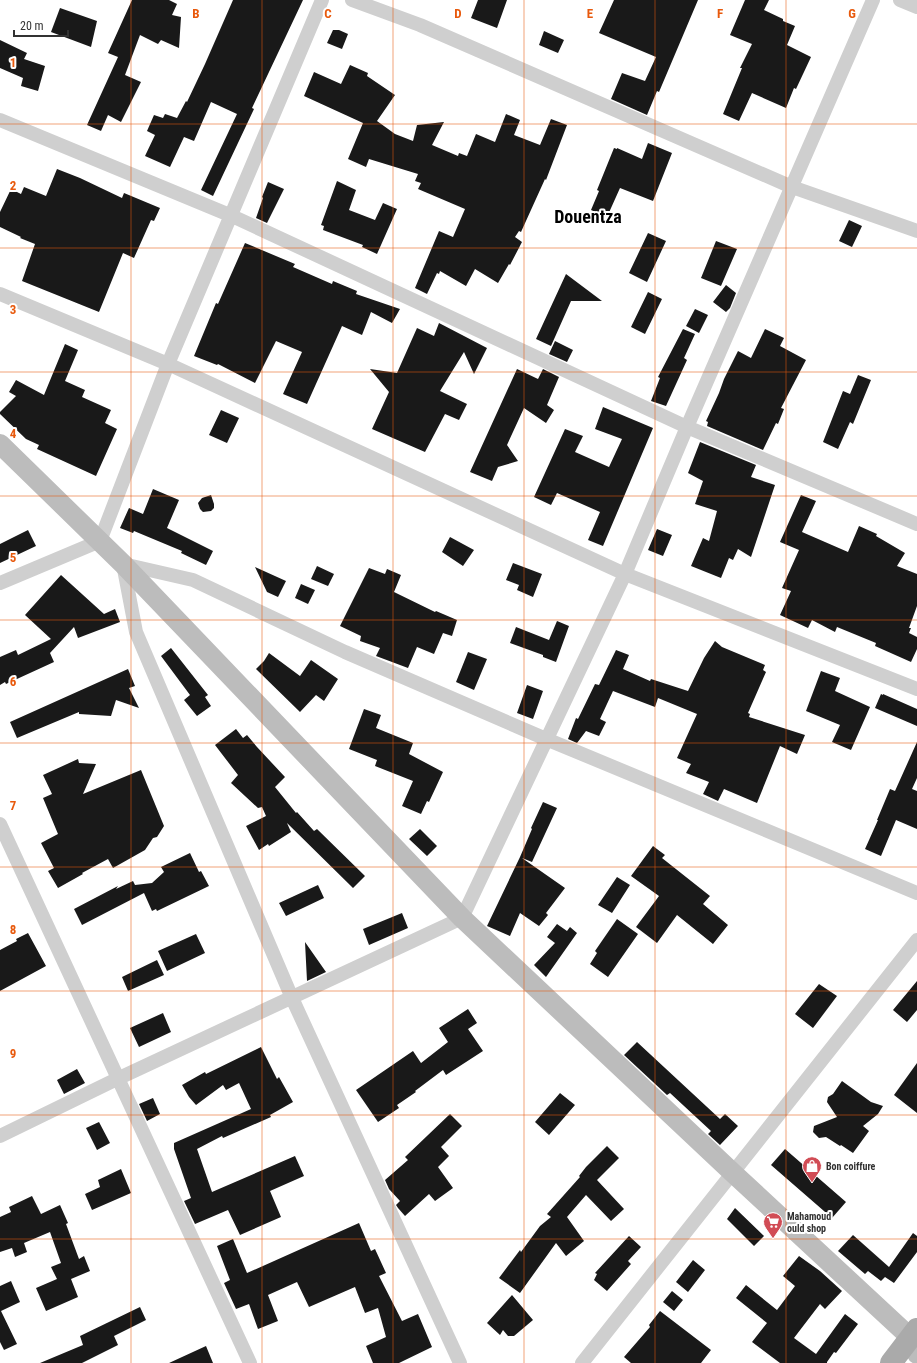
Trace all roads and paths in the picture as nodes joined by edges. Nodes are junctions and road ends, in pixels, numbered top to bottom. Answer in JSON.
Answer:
{"nodes":[{"id":1,"x":322,"y":0,"type":"edge"},
{"id":2,"x":352,"y":0,"type":"edge"},
{"id":3,"x":872,"y":0,"type":"edge"},
{"id":4,"x":900,"y":0,"type":"edge"},
{"id":5,"x":917,"y":7,"type":"edge"},
{"id":6,"x":0,"y":120,"type":"edge"},
{"id":7,"x":792,"y":187,"type":"junction"},
{"id":8,"x":232,"y":216,"type":"junction"},
{"id":9,"x":917,"y":231,"type":"edge"},
{"id":10,"x":0,"y":294,"type":"edge"},
{"id":11,"x":168,"y":364,"type":"junction"},
{"id":12,"x":687,"y":427,"type":"junction"},
{"id":13,"x":0,"y":444,"type":"edge"},
{"id":14,"x":917,"y":524,"type":"edge"},
{"id":15,"x":100,"y":541,"type":"junction"},
{"id":16,"x":123,"y":564,"type":"junction"},
{"id":17,"x":625,"y":574,"type":"junction"},
{"id":18,"x":0,"y":583,"type":"edge"},
{"id":19,"x":917,"y":689,"type":"edge"},
{"id":20,"x":546,"y":739,"type":"junction"},
{"id":21,"x":0,"y":824,"type":"edge"},
{"id":22,"x":917,"y":893,"type":"edge"},
{"id":23,"x":462,"y":918,"type":"junction"},
{"id":24,"x":917,"y":940,"type":"edge"},
{"id":25,"x":292,"y":998,"type":"junction"},
{"id":26,"x":117,"y":1079,"type":"junction"},
{"id":27,"x":0,"y":1136,"type":"edge"},
{"id":28,"x":733,"y":1173,"type":"junction"},
{"id":29,"x":915,"y":1340,"type":"edge"},
{"id":30,"x":250,"y":1363,"type":"edge"},
{"id":31,"x":460,"y":1363,"type":"edge"},
{"id":32,"x":582,"y":1363,"type":"edge"},
{"id":33,"x":891,"y":1363,"type":"edge"}],
"edges":[{"from":1,"to":8,"type":"street"},
{"from":2,"to":7,"type":"street"},
{"from":3,"to":7,"type":"street"},
{"from":4,"to":5,"type":"street"},
{"from":6,"to":8,"type":"street"},
{"from":7,"to":9,"type":"street"},
{"from":7,"to":12,"type":"street"},
{"from":8,"to":11,"type":"street"},
{"from":8,"to":12,"type":"street"},
{"from":10,"to":11,"type":"street"},
{"from":11,"to":15,"type":"street"},
{"from":11,"to":17,"type":"street"},
{"from":12,"to":14,"type":"street"},
{"from":12,"to":17,"type":"street"},
{"from":13,"to":15,"type":"main road"},
{"from":15,"to":16,"type":"main road"},
{"from":15,"to":18,"type":"street"},
{"from":16,"to":20,"type":"street"},
{"from":16,"to":23,"type":"main road"},
{"from":16,"to":25,"type":"street"},
{"from":17,"to":19,"type":"street"},
{"from":17,"to":20,"type":"street"},
{"from":20,"to":22,"type":"street"},
{"from":20,"to":23,"type":"street"},
{"from":21,"to":26,"type":"street"},
{"from":23,"to":25,"type":"street"},
{"from":23,"to":28,"type":"main road"},
{"from":24,"to":28,"type":"street"},
{"from":25,"to":26,"type":"street"},
{"from":25,"to":31,"type":"street"},
{"from":26,"to":27,"type":"street"},
{"from":26,"to":30,"type":"street"},
{"from":28,"to":29,"type":"main road"},
{"from":28,"to":32,"type":"street"},
{"from":29,"to":33,"type":"main road"}]}
